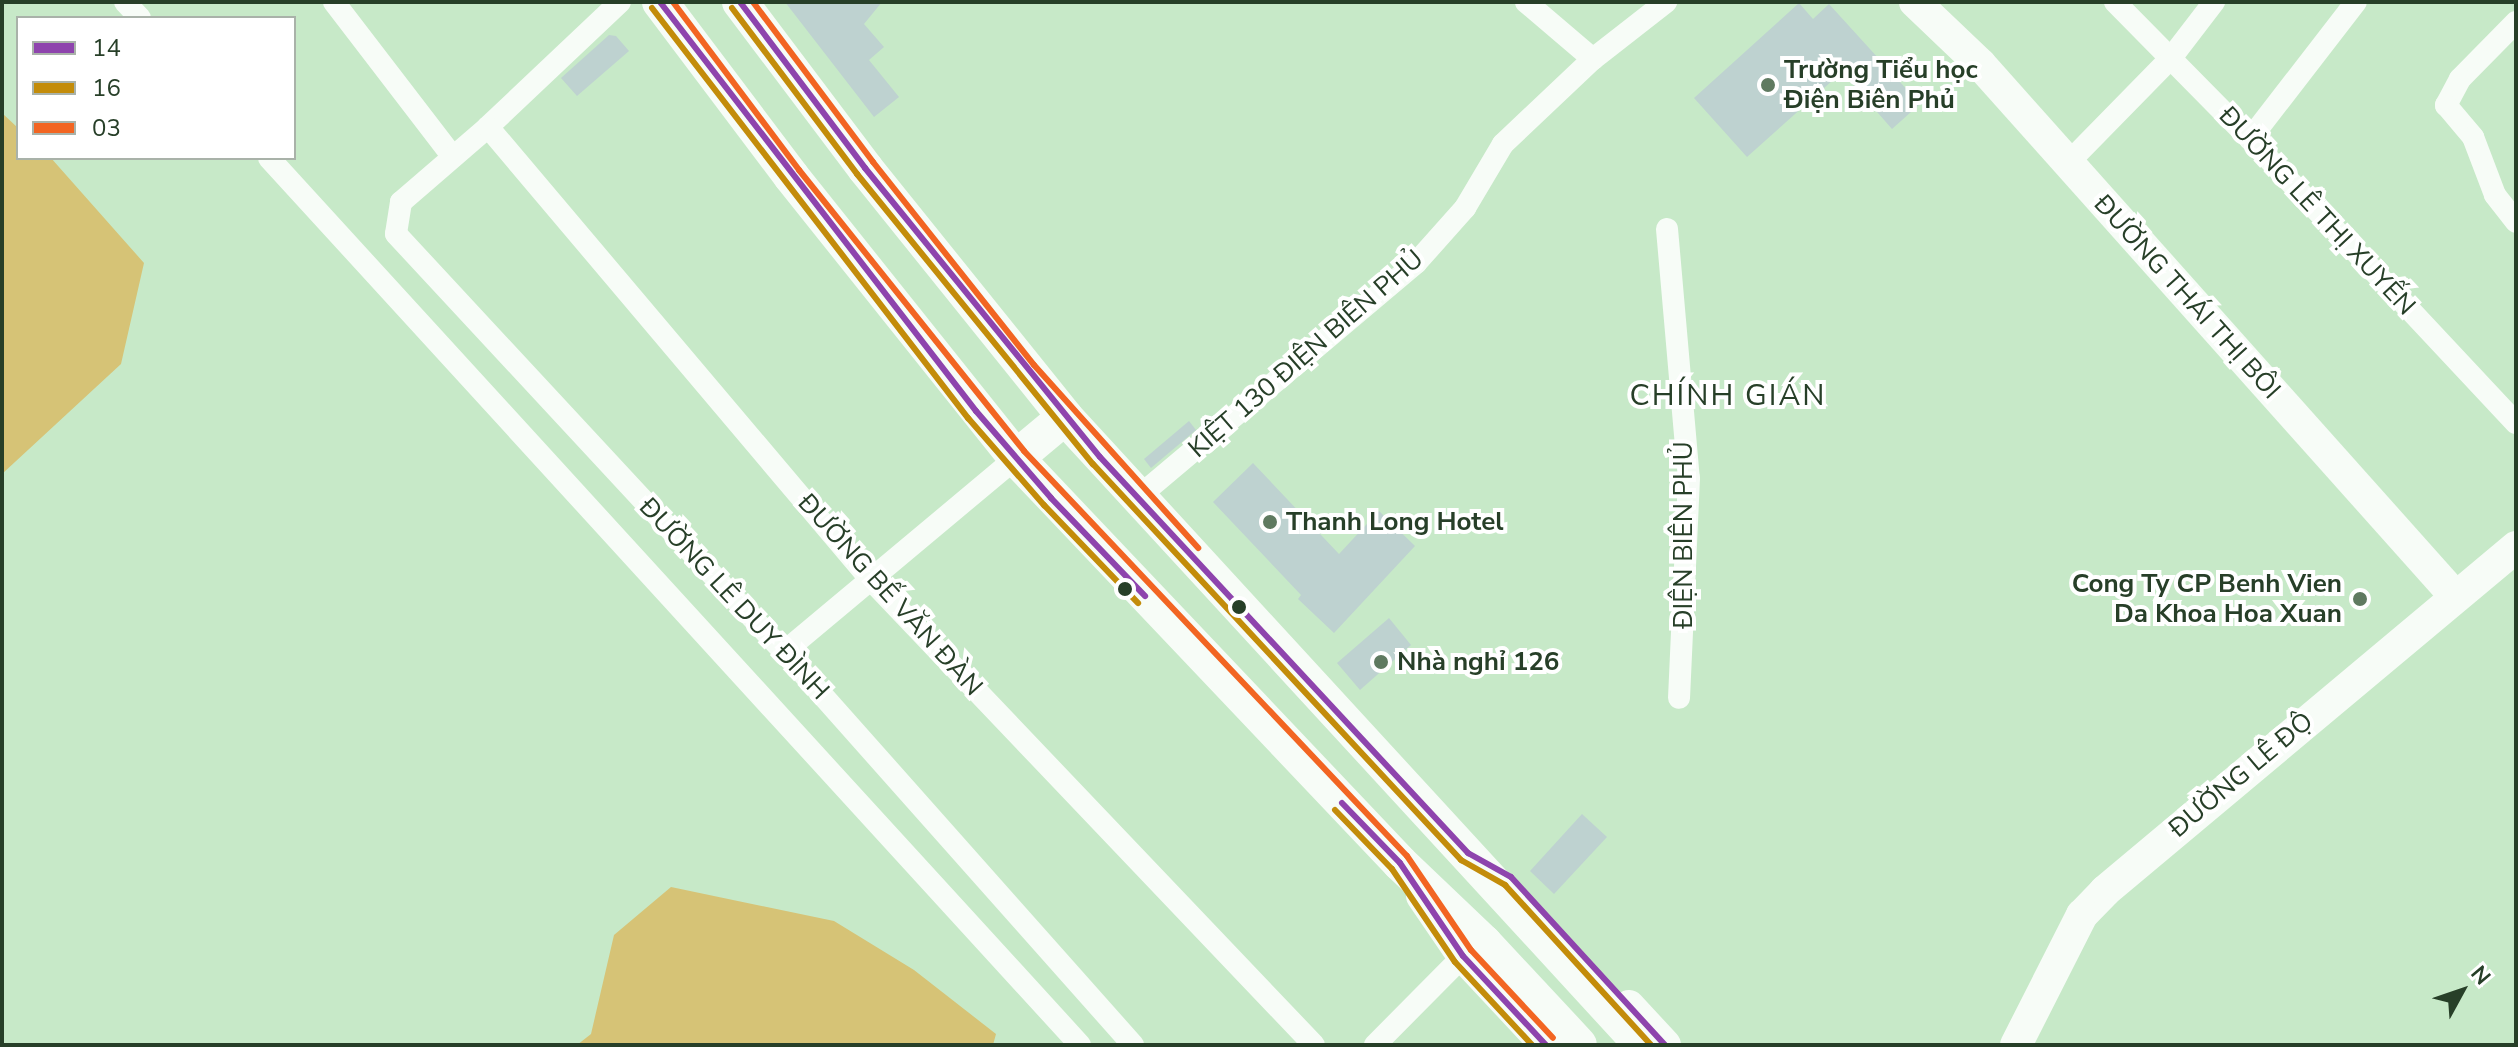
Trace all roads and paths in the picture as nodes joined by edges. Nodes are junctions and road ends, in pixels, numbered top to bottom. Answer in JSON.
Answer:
{"nodes":[{"id":1,"x":334,"y":2,"type":"edge"},
{"id":2,"x":620,"y":2,"type":"edge"},
{"id":3,"x":660,"y":2,"type":"edge"},
{"id":4,"x":1526,"y":2,"type":"edge"},
{"id":5,"x":1666,"y":2,"type":"edge"},
{"id":6,"x":1915,"y":2,"type":"edge"},
{"id":7,"x":2115,"y":2,"type":"edge"},
{"id":8,"x":2214,"y":2,"type":"edge"},
{"id":9,"x":2356,"y":2,"type":"edge"},
{"id":10,"x":745,"y":4,"type":"edge"},
{"id":11,"x":2516,"y":22,"type":"edge"},
{"id":12,"x":2171,"y":58,"type":"junction"},
{"id":13,"x":1593,"y":59,"type":"junction"},
{"id":14,"x":488,"y":127,"type":"junction"},
{"id":15,"x":2250,"y":139,"type":"junction"},
{"id":16,"x":453,"y":157,"type":"junction"},
{"id":17,"x":271,"y":160,"type":"edge"},
{"id":18,"x":2068,"y":163,"type":"junction"},
{"id":19,"x":2516,"y":222,"type":"edge"},
{"id":20,"x":1667,"y":229,"type":"dead end"},
{"id":21,"x":1065,"y":417,"type":"junction"},
{"id":22,"x":2516,"y":423,"type":"edge"},
{"id":23,"x":1016,"y":458,"type":"junction"},
{"id":24,"x":1137,"y":498,"type":"junction"},
{"id":25,"x":2516,"y":547,"type":"edge"},
{"id":26,"x":871,"y":580,"type":"junction"},
{"id":27,"x":2455,"y":596,"type":"junction"},
{"id":28,"x":784,"y":652,"type":"junction"},
{"id":29,"x":1679,"y":698,"type":"dead end"},
{"id":30,"x":1468,"y":853,"type":"junction"},
{"id":31,"x":1400,"y":863,"type":"junction"},
{"id":32,"x":1463,"y":956,"type":"junction"},
{"id":33,"x":1080,"y":1045,"type":"edge"},
{"id":34,"x":1133,"y":1045,"type":"edge"},
{"id":35,"x":1314,"y":1045,"type":"edge"},
{"id":36,"x":1375,"y":1045,"type":"edge"},
{"id":37,"x":1546,"y":1045,"type":"edge"},
{"id":38,"x":1579,"y":1045,"type":"edge"},
{"id":39,"x":1611,"y":1045,"type":"edge"},
{"id":40,"x":1642,"y":1045,"type":"edge"},
{"id":41,"x":1665,"y":1045,"type":"edge"},
{"id":42,"x":2016,"y":1045,"type":"edge"}],
"edges":[{"from":1,"to":16,"type":"street"},
{"from":2,"to":14,"type":"street"},
{"from":3,"to":23,"type":"main road"},
{"from":4,"to":13,"type":"street"},
{"from":5,"to":13,"type":"street","name":"KIỆT 130 ĐIỆN BIÊN PHỦ"},
{"from":6,"to":18,"type":"street","name":"ĐƯỜNG THÁI THỊ BÔI"},
{"from":7,"to":12,"type":"street","name":"ĐƯỜNG LÊ THỊ XUYẾN"},
{"from":8,"to":12,"type":"street"},
{"from":9,"to":15,"type":"street"},
{"from":10,"to":21,"type":"main road"},
{"from":11,"to":19,"type":"street"},
{"from":12,"to":15,"type":"street","name":"ĐƯỜNG LÊ THỊ XUYẾN"},
{"from":12,"to":18,"type":"street"},
{"from":13,"to":24,"type":"street","name":"KIỆT 130 ĐIỆN BIÊN PHỦ"},
{"from":14,"to":16,"type":"street"},
{"from":14,"to":26,"type":"street","name":"ĐƯỜNG BẾ VĂN ĐÀN"},
{"from":15,"to":22,"type":"street","name":"ĐƯỜNG LÊ THỊ XUYẾN"},
{"from":16,"to":28,"type":"street","name":"ĐƯỜNG LÊ DUY ĐÌNH"},
{"from":17,"to":33,"type":"street"},
{"from":18,"to":27,"type":"street","name":"ĐƯỜNG THÁI THỊ BÔI"},
{"from":20,"to":29,"type":"street","name":"ĐIỆN BIÊN PHỦ"},
{"from":21,"to":23,"type":"main road"},
{"from":21,"to":24,"type":"main road"},
{"from":23,"to":26,"type":"street"},
{"from":23,"to":31,"type":"main road"},
{"from":24,"to":30,"type":"main road"},
{"from":25,"to":27,"type":"street","name":"ĐƯỜNG LÊ ĐỘ"},
{"from":26,"to":28,"type":"street"},
{"from":26,"to":35,"type":"street","name":"ĐƯỜNG BẾ VĂN ĐÀN"},
{"from":27,"to":42,"type":"street","name":"ĐƯỜNG LÊ ĐỘ"},
{"from":28,"to":34,"type":"street","name":"ĐƯỜNG LÊ DUY ĐÌNH"},
{"from":30,"to":39,"type":"main road"},
{"from":30,"to":40,"type":"main road"},
{"from":30,"to":41,"type":"street"},
{"from":31,"to":32,"type":"street"},
{"from":31,"to":38,"type":"main road"},
{"from":32,"to":36,"type":"street"},
{"from":32,"to":37,"type":"street"}]}
